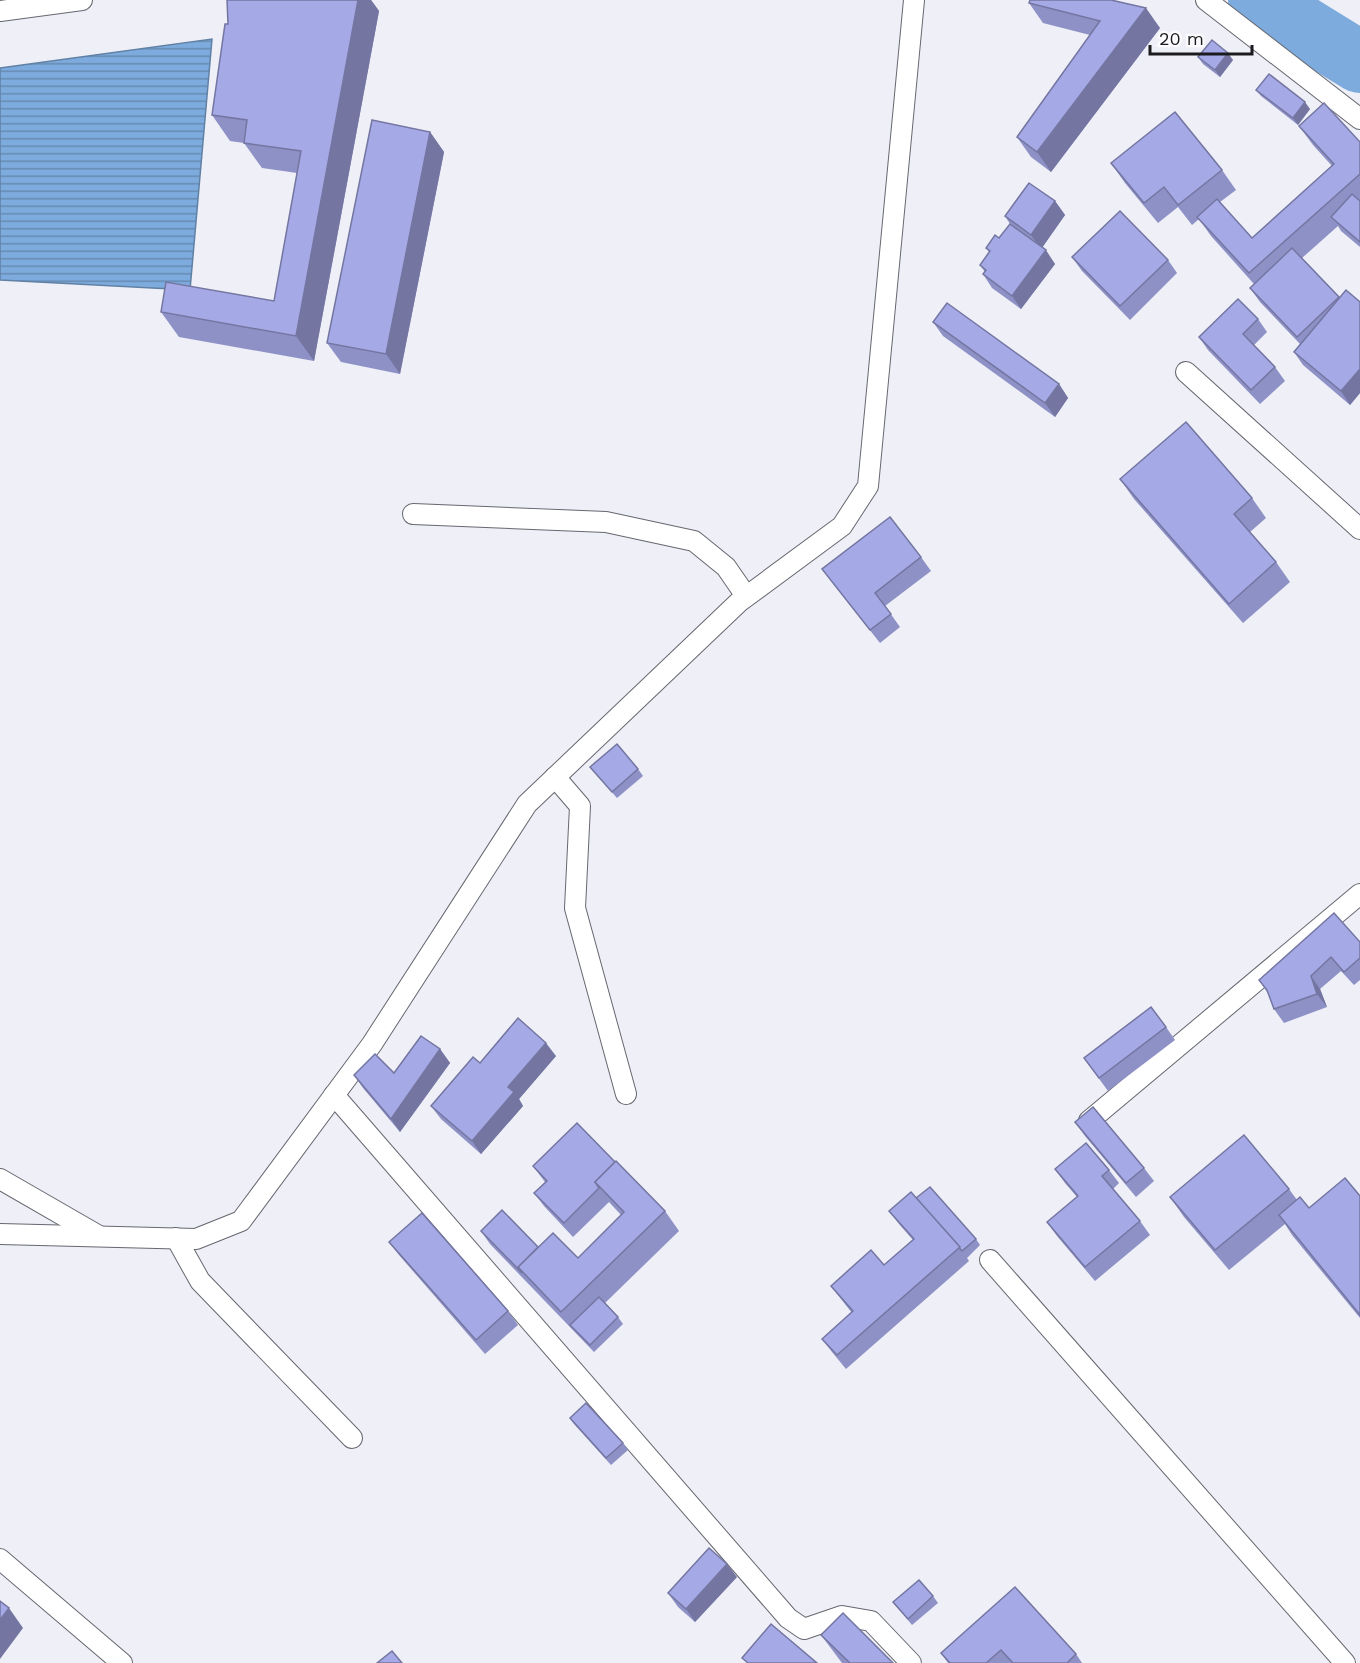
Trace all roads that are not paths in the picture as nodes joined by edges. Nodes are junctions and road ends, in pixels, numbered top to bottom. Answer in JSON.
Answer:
{"nodes":[{"id":1,"x":82,"y":0,"type":"edge"},
{"id":2,"x":914,"y":0,"type":"edge"},
{"id":3,"x":1206,"y":0,"type":"edge"},
{"id":4,"x":0,"y":11,"type":"edge"},
{"id":5,"x":1360,"y":119,"type":"edge"},
{"id":6,"x":1186,"y":372,"type":"dead end"},
{"id":7,"x":413,"y":514,"type":"dead end"},
{"id":8,"x":1360,"y":529,"type":"edge"},
{"id":9,"x":746,"y":596,"type":"junction"},
{"id":10,"x":555,"y":777,"type":"junction"},
{"id":11,"x":1360,"y":894,"type":"edge"},
{"id":12,"x":626,"y":1094,"type":"dead end"},
{"id":13,"x":334,"y":1095,"type":"junction"},
{"id":14,"x":1089,"y":1121,"type":"edge"},
{"id":15,"x":0,"y":1179,"type":"edge"},
{"id":16,"x":0,"y":1234,"type":"edge"},
{"id":17,"x":100,"y":1237,"type":"junction"},
{"id":18,"x":176,"y":1238,"type":"junction"},
{"id":19,"x":990,"y":1260,"type":"dead end"},
{"id":20,"x":352,"y":1438,"type":"dead end"},
{"id":21,"x":0,"y":1559,"type":"edge"},
{"id":22,"x":122,"y":1663,"type":"edge"},
{"id":23,"x":911,"y":1663,"type":"edge"},
{"id":24,"x":1345,"y":1663,"type":"edge"}],
"edges":[{"from":1,"to":4,"type":"lane"},
{"from":2,"to":9,"type":"lane"},
{"from":3,"to":5,"type":"lane"},
{"from":6,"to":8,"type":"lane"},
{"from":7,"to":9,"type":"lane"},
{"from":9,"to":10,"type":"lane"},
{"from":10,"to":12,"type":"lane"},
{"from":10,"to":13,"type":"lane"},
{"from":11,"to":14,"type":"lane"},
{"from":13,"to":18,"type":"lane"},
{"from":13,"to":23,"type":"lane"},
{"from":15,"to":17,"type":"lane"},
{"from":16,"to":17,"type":"lane"},
{"from":17,"to":18,"type":"lane"},
{"from":18,"to":20,"type":"lane"},
{"from":19,"to":24,"type":"lane"},
{"from":21,"to":22,"type":"lane"}]}
